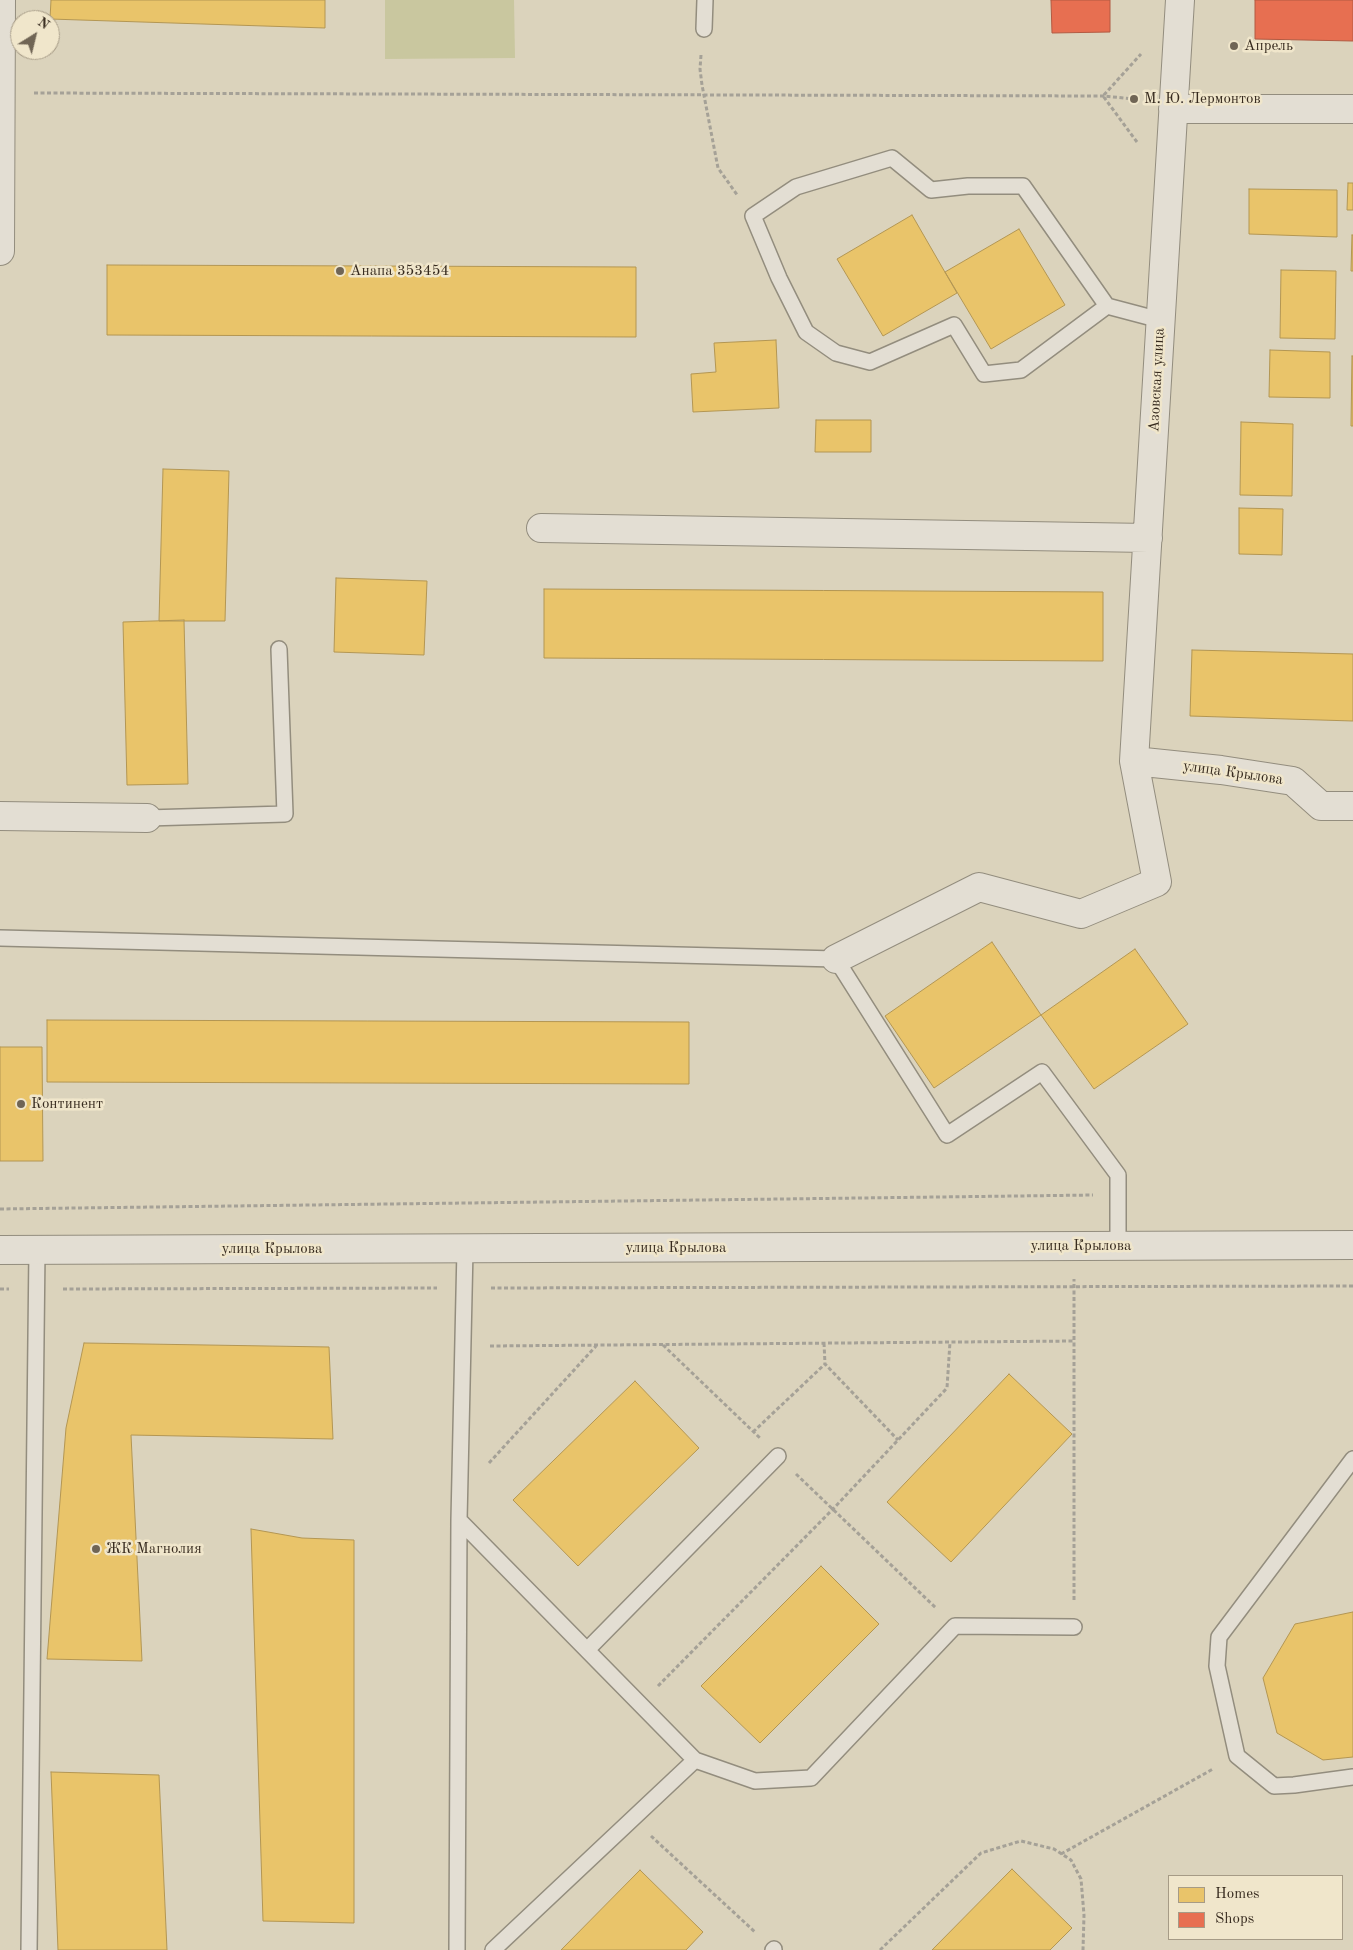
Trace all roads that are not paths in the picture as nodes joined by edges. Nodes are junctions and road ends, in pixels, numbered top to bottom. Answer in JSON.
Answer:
{"nodes":[{"id":1,"x":1,"y":0,"type":"edge"},
{"id":2,"x":705,"y":0,"type":"edge"},
{"id":3,"x":1180,"y":0,"type":"edge"},
{"id":4,"x":704,"y":29,"type":"road end"},
{"id":5,"x":1,"y":93,"type":"edge"},
{"id":6,"x":1173,"y":109,"type":"junction"},
{"id":7,"x":1353,"y":109,"type":"edge"},
{"id":8,"x":1,"y":158,"type":"edge"},
{"id":9,"x":0,"y":252,"type":"edge"},
{"id":10,"x":1107,"y":306,"type":"junction"},
{"id":11,"x":1160,"y":320,"type":"junction"},
{"id":12,"x":541,"y":528,"type":"dead end"},
{"id":13,"x":1148,"y":538,"type":"junction"},
{"id":14,"x":279,"y":649,"type":"dead end"},
{"id":15,"x":1134,"y":761,"type":"junction"},
{"id":16,"x":1353,"y":806,"type":"edge"},
{"id":17,"x":0,"y":816,"type":"edge"},
{"id":18,"x":147,"y":818,"type":"joint"},
{"id":19,"x":0,"y":938,"type":"edge"},
{"id":20,"x":836,"y":959,"type":"junction"},
{"id":21,"x":1118,"y":1246,"type":"junction"},
{"id":22,"x":1353,"y":1246,"type":"edge"},
{"id":23,"x":464,"y":1249,"type":"junction"},
{"id":24,"x":0,"y":1250,"type":"edge"},
{"id":25,"x":37,"y":1250,"type":"junction"},
{"id":26,"x":778,"y":1456,"type":"road end"},
{"id":27,"x":1353,"y":1459,"type":"edge"},
{"id":28,"x":459,"y":1520,"type":"junction"},
{"id":29,"x":1074,"y":1627,"type":"road end"},
{"id":30,"x":587,"y":1650,"type":"junction"},
{"id":31,"x":695,"y":1760,"type":"junction"},
{"id":32,"x":1353,"y":1777,"type":"edge"},
{"id":33,"x":28,"y":1950,"type":"edge"},
{"id":34,"x":457,"y":1950,"type":"edge"},
{"id":35,"x":494,"y":1950,"type":"edge"}],
"edges":[{"from":1,"to":5,"type":"street"},
{"from":2,"to":4,"type":"lane"},
{"from":3,"to":6,"type":"street","name":"Азовская улица"},
{"from":5,"to":8,"type":"street"},
{"from":6,"to":7,"type":"street"},
{"from":6,"to":11,"type":"street","name":"Азовская улица"},
{"from":8,"to":9,"type":"street"},
{"from":10,"to":10,"type":"lane"},
{"from":10,"to":11,"type":"lane"},
{"from":11,"to":13,"type":"street","name":"Азовская улица"},
{"from":12,"to":13,"type":"street"},
{"from":13,"to":15,"type":"street","name":"Азовская улица"},
{"from":14,"to":18,"type":"lane"},
{"from":15,"to":16,"type":"street","name":"улица Крылова"},
{"from":15,"to":20,"type":"street","name":"Азовская улица"},
{"from":17,"to":18,"type":"street"},
{"from":19,"to":20,"type":"lane"},
{"from":20,"to":21,"type":"lane"},
{"from":21,"to":22,"type":"street","name":"улица Крылова"},
{"from":21,"to":23,"type":"street","name":"улица Крылова"},
{"from":23,"to":25,"type":"street","name":"улица Крылова"},
{"from":23,"to":28,"type":"lane"},
{"from":24,"to":25,"type":"street","name":"улица Крылова"},
{"from":25,"to":33,"type":"lane"},
{"from":26,"to":30,"type":"lane"},
{"from":27,"to":32,"type":"lane"},
{"from":28,"to":30,"type":"lane"},
{"from":28,"to":34,"type":"lane"},
{"from":29,"to":31,"type":"lane"},
{"from":30,"to":31,"type":"lane"},
{"from":31,"to":35,"type":"lane"}]}
